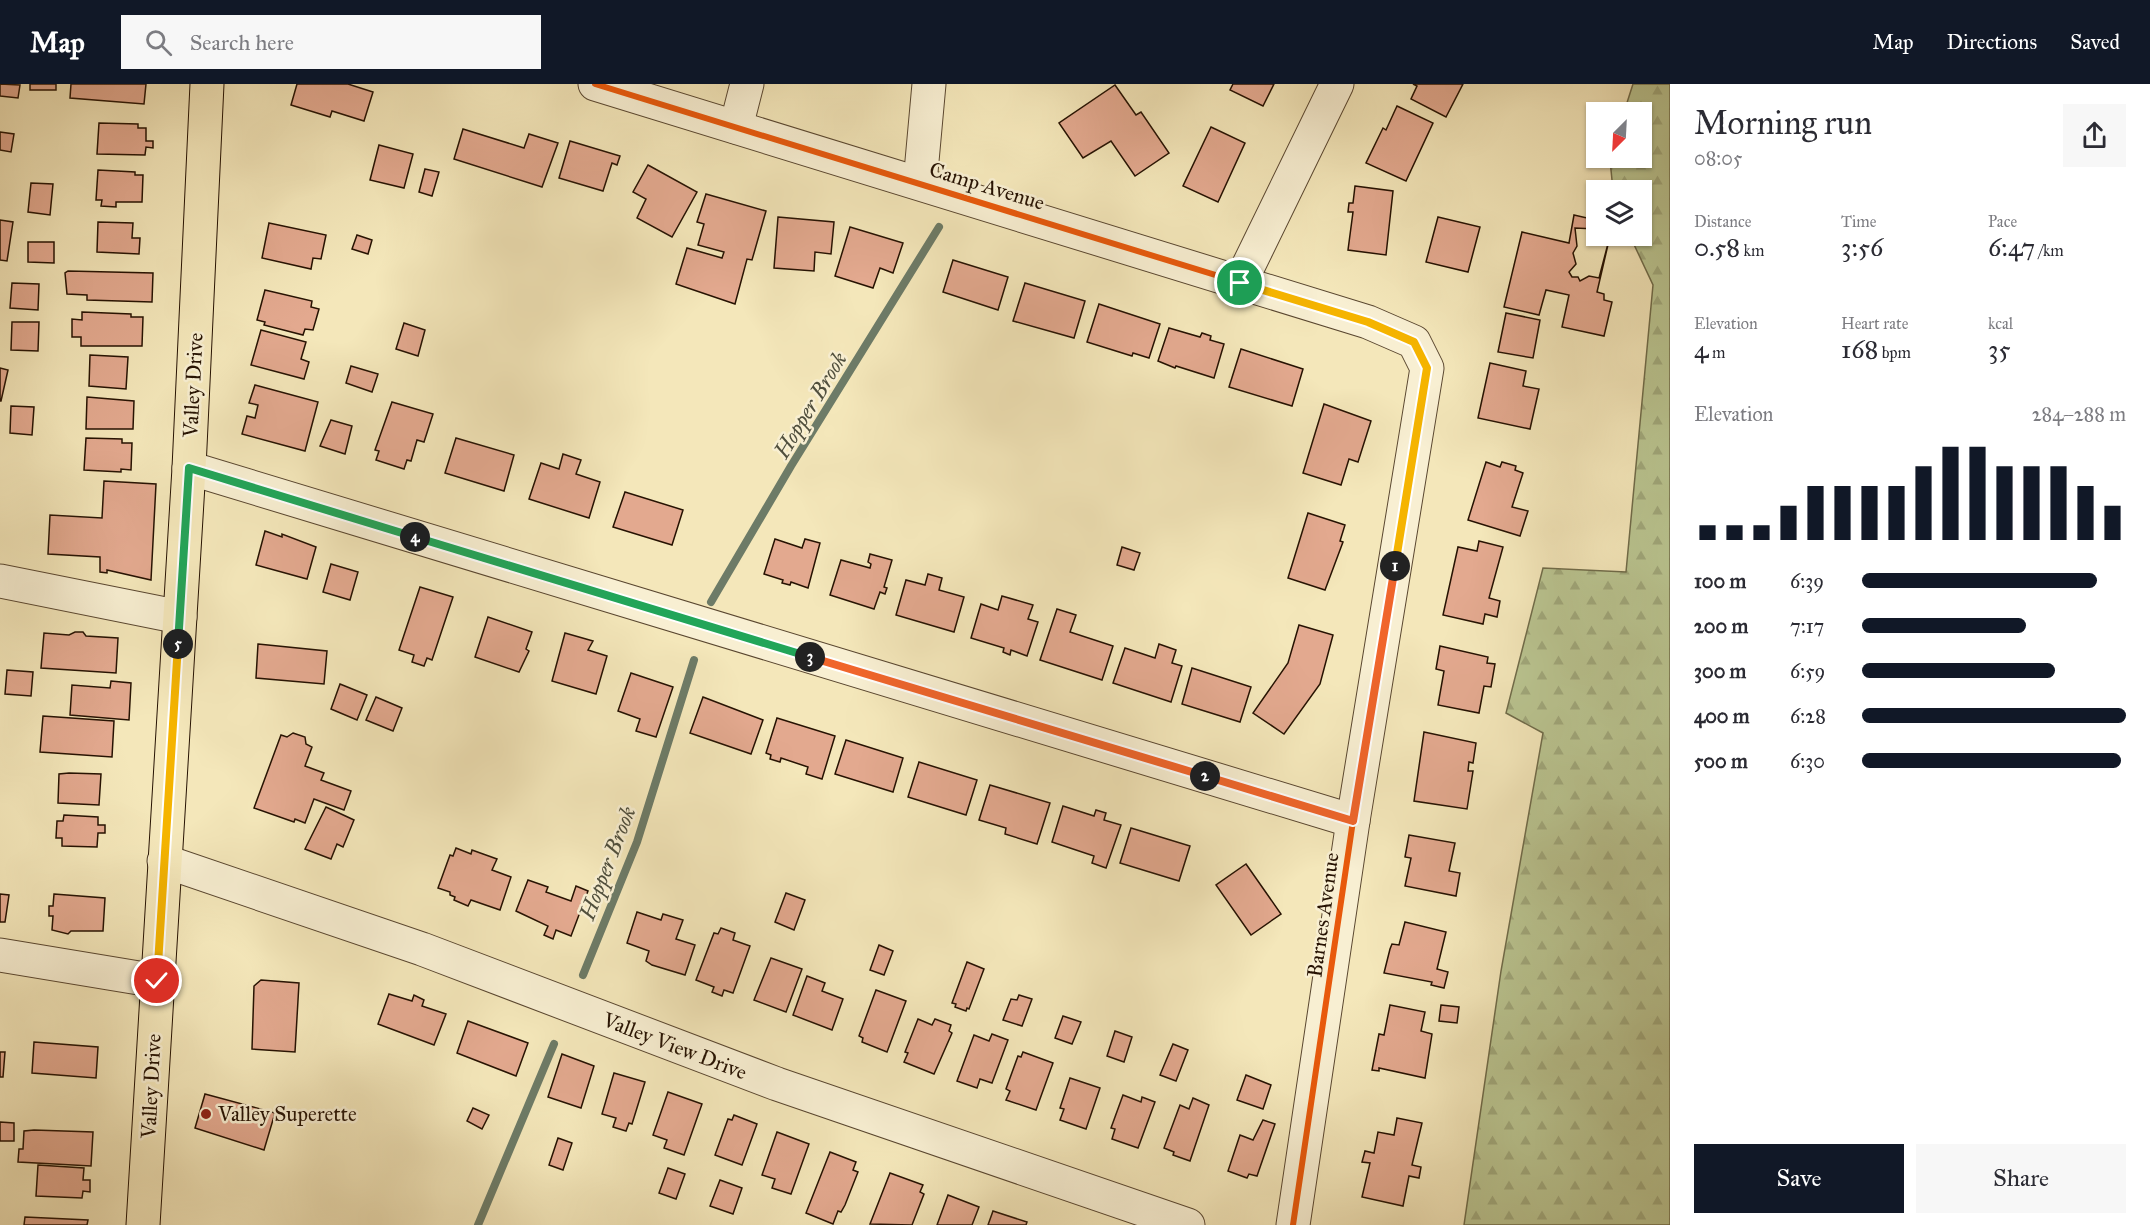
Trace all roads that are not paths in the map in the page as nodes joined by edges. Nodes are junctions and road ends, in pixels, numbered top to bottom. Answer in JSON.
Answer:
{"nodes":[{"id":1,"x":207,"y":84,"type":"edge"},
{"id":2,"x":595,"y":84,"type":"edge"},
{"id":3,"x":747,"y":84,"type":"edge"},
{"id":4,"x":929,"y":84,"type":"edge"},
{"id":5,"x":1337,"y":84,"type":"edge"},
{"id":6,"x":736,"y":127,"type":"junction"},
{"id":7,"x":920,"y":183,"type":"junction"},
{"id":8,"x":1240,"y":283,"type":"junction"},
{"id":9,"x":1368,"y":322,"type":"joint"},
{"id":10,"x":189,"y":468,"type":"junction"},
{"id":11,"x":0,"y":581,"type":"edge"},
{"id":12,"x":180,"y":617,"type":"junction"},
{"id":13,"x":1353,"y":821,"type":"junction"},
{"id":14,"x":164,"y":861,"type":"junction"},
{"id":15,"x":0,"y":955,"type":"edge"},
{"id":16,"x":157,"y":981,"type":"junction"},
{"id":17,"x":143,"y":1225,"type":"edge"},
{"id":18,"x":1188,"y":1225,"type":"edge"},
{"id":19,"x":1293,"y":1225,"type":"edge"}],
"edges":[{"from":1,"to":10,"type":"main road","name":"Valley Drive"},
{"from":2,"to":6,"type":"street","name":"Camp Avenue"},
{"from":3,"to":6,"type":"street"},
{"from":4,"to":7,"type":"street"},
{"from":5,"to":8,"type":"street"},
{"from":6,"to":7,"type":"street","name":"Camp Avenue"},
{"from":7,"to":8,"type":"street","name":"Camp Avenue"},
{"from":8,"to":9,"type":"street","name":"Camp Avenue"},
{"from":9,"to":13,"type":"street","name":"Barnes Avenue"},
{"from":10,"to":12,"type":"main road","name":"Valley Drive"},
{"from":10,"to":13,"type":"street"},
{"from":11,"to":12,"type":"street"},
{"from":12,"to":14,"type":"main road","name":"Valley Drive"},
{"from":13,"to":19,"type":"street","name":"Barnes Avenue"},
{"from":14,"to":16,"type":"main road","name":"Valley Drive"},
{"from":14,"to":18,"type":"street","name":"Valley View Drive"},
{"from":15,"to":16,"type":"street"},
{"from":16,"to":17,"type":"main road","name":"Valley Drive"}]}
